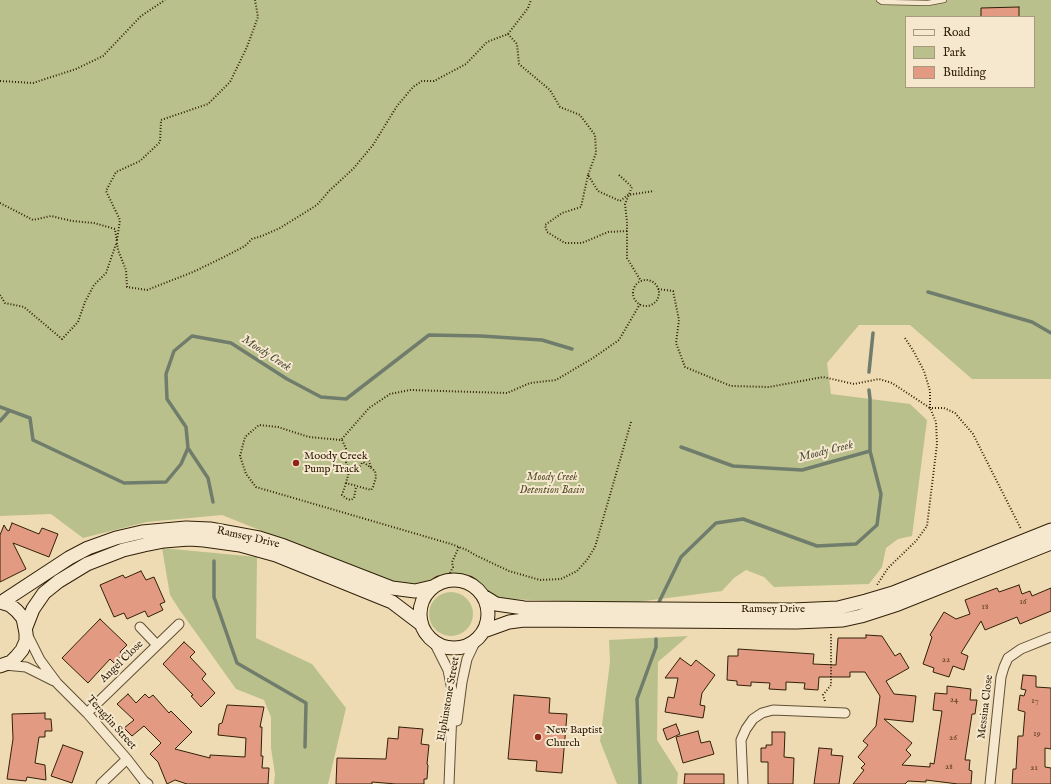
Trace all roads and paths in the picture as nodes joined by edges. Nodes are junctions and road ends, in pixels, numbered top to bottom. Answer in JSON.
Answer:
{"nodes":[{"id":1,"x":165,"y":0,"type":"edge"},
{"id":2,"x":255,"y":0,"type":"edge"},
{"id":3,"x":531,"y":0,"type":"edge"},
{"id":4,"x":880,"y":0,"type":"edge"},
{"id":5,"x":944,"y":0,"type":"edge"},
{"id":6,"x":508,"y":34,"type":"junction"},
{"id":7,"x":0,"y":81,"type":"edge"},
{"id":8,"x":588,"y":175,"type":"junction"},
{"id":9,"x":619,"y":175,"type":"dead end"},
{"id":10,"x":654,"y":191,"type":"dead end"},
{"id":11,"x":628,"y":195,"type":"junction"},
{"id":12,"x":0,"y":203,"type":"edge"},
{"id":13,"x":627,"y":231,"type":"junction"},
{"id":14,"x":117,"y":243,"type":"junction"},
{"id":15,"x":641,"y":281,"type":"junction"},
{"id":16,"x":658,"y":289,"type":"junction"},
{"id":17,"x":0,"y":296,"type":"edge"},
{"id":18,"x":640,"y":304,"type":"junction"},
{"id":19,"x":904,"y":338,"type":"dead end"},
{"id":20,"x":930,"y":408,"type":"junction"},
{"id":21,"x":631,"y":422,"type":"dead end"},
{"id":22,"x":341,"y":440,"type":"junction"},
{"id":23,"x":349,"y":455,"type":"junction"},
{"id":24,"x":359,"y":455,"type":"junction"},
{"id":25,"x":362,"y":461,"type":"junction"},
{"id":26,"x":371,"y":467,"type":"junction"},
{"id":27,"x":350,"y":468,"type":"junction"},
{"id":28,"x":346,"y":483,"type":"junction"},
{"id":29,"x":356,"y":486,"type":"junction"},
{"id":30,"x":1051,"y":530,"type":"edge"},
{"id":31,"x":1026,"y":540,"type":"junction"},
{"id":32,"x":1051,"y":544,"type":"edge"},
{"id":33,"x":459,"y":547,"type":"junction"},
{"id":34,"x":446,"y":581,"type":"junction"},
{"id":35,"x":432,"y":587,"type":"junction"},
{"id":36,"x":483,"y":596,"type":"junction"},
{"id":37,"x":866,"y":601,"type":"junction"},
{"id":38,"x":1,"y":602,"type":"edge"},
{"id":39,"x":179,"y":624,"type":"dead end"},
{"id":40,"x":421,"y":624,"type":"junction"},
{"id":41,"x":140,"y":627,"type":"dead end"},
{"id":42,"x":26,"y":630,"type":"junction"},
{"id":43,"x":831,"y":633,"type":"dead end"},
{"id":44,"x":480,"y":636,"type":"junction"},
{"id":45,"x":1051,"y":637,"type":"edge"},
{"id":46,"x":434,"y":642,"type":"junction"},
{"id":47,"x":157,"y":645,"type":"junction"},
{"id":48,"x":1,"y":666,"type":"edge"},
{"id":49,"x":57,"y":683,"type":"junction"},
{"id":50,"x":828,"y":712,"type":"junction"},
{"id":51,"x":87,"y":713,"type":"junction"},
{"id":52,"x":844,"y":713,"type":"dead end"},
{"id":53,"x":126,"y":758,"type":"junction"},
{"id":54,"x":449,"y":764,"type":"junction"},
{"id":55,"x":146,"y":783,"type":"edge"},
{"id":56,"x":101,"y":784,"type":"edge"},
{"id":57,"x":449,"y":784,"type":"edge"},
{"id":58,"x":743,"y":784,"type":"edge"},
{"id":59,"x":990,"y":784,"type":"edge"}],
"edges":[{"from":1,"to":7,"type":"path"},
{"from":2,"to":14,"type":"path"},
{"from":3,"to":6,"type":"path"},
{"from":4,"to":5,"type":"lane"},
{"from":6,"to":8,"type":"path"},
{"from":6,"to":14,"type":"path"},
{"from":8,"to":11,"type":"path"},
{"from":8,"to":13,"type":"path"},
{"from":9,"to":11,"type":"path"},
{"from":10,"to":11,"type":"path"},
{"from":11,"to":13,"type":"path"},
{"from":12,"to":14,"type":"path"},
{"from":13,"to":15,"type":"path"},
{"from":14,"to":17,"type":"path"},
{"from":15,"to":16,"type":"path"},
{"from":15,"to":18,"type":"path"},
{"from":16,"to":18,"type":"path"},
{"from":16,"to":20,"type":"path"},
{"from":18,"to":22,"type":"path"},
{"from":19,"to":20,"type":"path"},
{"from":20,"to":31,"type":"path"},
{"from":20,"to":37,"type":"path"},
{"from":21,"to":33,"type":"path"},
{"from":22,"to":23,"type":"path"},
{"from":22,"to":33,"type":"path"},
{"from":23,"to":24,"type":"path"},
{"from":23,"to":27,"type":"path"},
{"from":24,"to":25,"type":"path"},
{"from":24,"to":26,"type":"path"},
{"from":25,"to":26,"type":"path"},
{"from":25,"to":27,"type":"path"},
{"from":26,"to":29,"type":"path"},
{"from":27,"to":28,"type":"path"},
{"from":28,"to":29,"type":"path"},
{"from":28,"to":29,"type":"path"},
{"from":30,"to":31,"type":"main road","name":"Ramsey Drive"},
{"from":31,"to":37,"type":"main road","name":"Ramsey Drive"},
{"from":32,"to":44,"type":"main road","name":"Ramsey Drive"},
{"from":33,"to":34,"type":"path"},
{"from":34,"to":35,"type":"main road"},
{"from":34,"to":36,"type":"main road"},
{"from":35,"to":38,"type":"main road","name":"Ramsey Drive"},
{"from":35,"to":40,"type":"main road"},
{"from":36,"to":37,"type":"main road","name":"Ramsey Drive"},
{"from":36,"to":44,"type":"main road"},
{"from":38,"to":42,"type":"main road"},
{"from":39,"to":47,"type":"street","name":"Angel Close"},
{"from":40,"to":42,"type":"main road","name":"Ramsey Drive"},
{"from":40,"to":46,"type":"main road"},
{"from":41,"to":47,"type":"street","name":"Angel Close"},
{"from":42,"to":48,"type":"main road","name":"Ramsey Drive"},
{"from":42,"to":49,"type":"street","name":"Teraglin Street"},
{"from":43,"to":50,"type":"path"},
{"from":44,"to":46,"type":"main road"},
{"from":44,"to":54,"type":"street","name":"Elphinstone Street"},
{"from":45,"to":59,"type":"street","name":"Messina Close"},
{"from":46,"to":54,"type":"street","name":"Elphinstone Street"},
{"from":47,"to":51,"type":"street","name":"Angel Close"},
{"from":48,"to":49,"type":"street","name":"Teraglin Street"},
{"from":49,"to":51,"type":"street","name":"Teraglin Street"},
{"from":50,"to":52,"type":"street"},
{"from":50,"to":58,"type":"street"},
{"from":51,"to":53,"type":"street","name":"Teraglin Street"},
{"from":53,"to":55,"type":"street","name":"Teraglin Street"},
{"from":53,"to":56,"type":"street"},
{"from":54,"to":57,"type":"street","name":"Elphinstone Street"}]}
